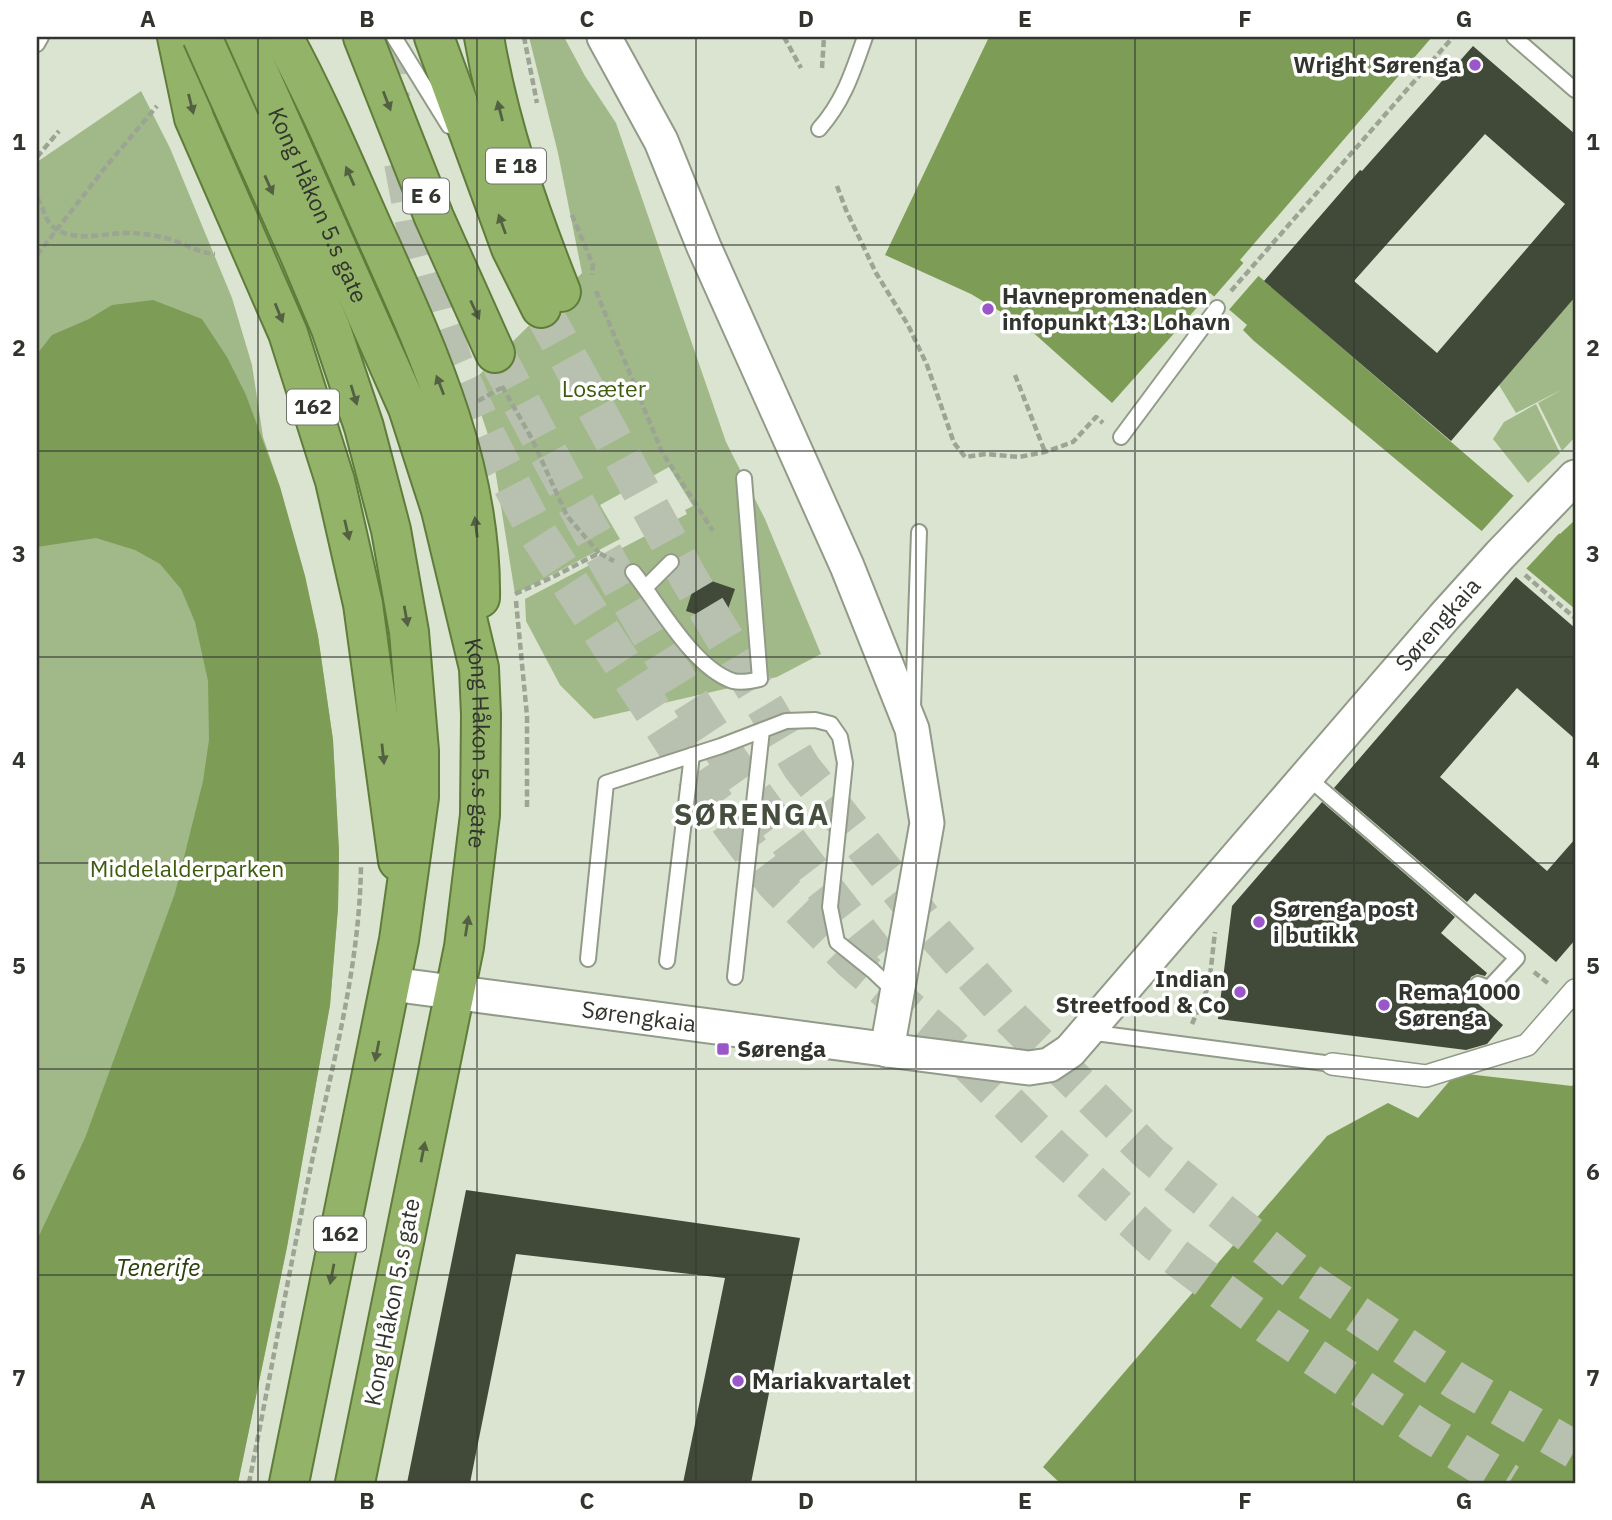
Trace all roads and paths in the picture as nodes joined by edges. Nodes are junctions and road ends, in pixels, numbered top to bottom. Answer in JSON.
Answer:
{"nodes":[{"id":1,"x":41,"y":37,"type":"edge"},
{"id":2,"x":177,"y":37,"type":"edge"},
{"id":3,"x":202,"y":37,"type":"edge"},
{"id":4,"x":243,"y":37,"type":"edge"},
{"id":5,"x":283,"y":37,"type":"edge"},
{"id":6,"x":363,"y":37,"type":"edge"},
{"id":7,"x":394,"y":37,"type":"edge"},
{"id":8,"x":434,"y":37,"type":"edge"},
{"id":9,"x":484,"y":37,"type":"edge"},
{"id":10,"x":604,"y":37,"type":"edge"},
{"id":11,"x":784,"y":37,"type":"edge"},
{"id":12,"x":824,"y":37,"type":"edge"},
{"id":13,"x":865,"y":37,"type":"edge"},
{"id":14,"x":1453,"y":37,"type":"edge"},
{"id":15,"x":1514,"y":37,"type":"edge"},
{"id":16,"x":37,"y":44,"type":"edge"},
{"id":17,"x":801,"y":68,"type":"dead end"},
{"id":18,"x":822,"y":68,"type":"dead end"},
{"id":19,"x":1575,"y":90,"type":"edge"},
{"id":20,"x":257,"y":115,"type":"junction"},
{"id":21,"x":162,"y":118,"type":"dead end"},
{"id":22,"x":820,"y":129,"type":"dead end"},
{"id":23,"x":60,"y":131,"type":"dead end"},
{"id":24,"x":37,"y":158,"type":"edge"},
{"id":25,"x":486,"y":179,"type":"junction"},
{"id":26,"x":837,"y":187,"type":"dead end"},
{"id":27,"x":37,"y":198,"type":"edge"},
{"id":28,"x":57,"y":230,"type":"junction"},
{"id":29,"x":223,"y":254,"type":"dead end"},
{"id":30,"x":37,"y":255,"type":"edge"},
{"id":31,"x":565,"y":293,"type":"junction"},
{"id":32,"x":1217,"y":308,"type":"joint"},
{"id":33,"x":499,"y":370,"type":"joint"},
{"id":34,"x":1015,"y":375,"type":"dead end"},
{"id":35,"x":478,"y":401,"type":"dead end"},
{"id":36,"x":1121,"y":437,"type":"joint"},
{"id":37,"x":1045,"y":452,"type":"junction"},
{"id":38,"x":1575,"y":477,"type":"edge"},
{"id":39,"x":744,"y":478,"type":"dead end"},
{"id":40,"x":713,"y":531,"type":"dead end"},
{"id":41,"x":919,"y":532,"type":"dead end"},
{"id":42,"x":671,"y":562,"type":"dead end"},
{"id":43,"x":633,"y":572,"type":"joint"},
{"id":44,"x":1529,"y":578,"type":"dead end"},
{"id":45,"x":646,"y":587,"type":"junction"},
{"id":46,"x":515,"y":594,"type":"dead end"},
{"id":47,"x":1575,"y":618,"type":"edge"},
{"id":48,"x":479,"y":668,"type":"junction"},
{"id":49,"x":912,"y":729,"type":"junction"},
{"id":50,"x":762,"y":730,"type":"junction"},
{"id":51,"x":692,"y":755,"type":"junction"},
{"id":52,"x":1306,"y":776,"type":"junction"},
{"id":53,"x":361,"y":856,"type":"dead end"},
{"id":54,"x":404,"y":897,"type":"junction"},
{"id":55,"x":1215,"y":926,"type":"dead end"},
{"id":56,"x":1517,"y":958,"type":"junction"},
{"id":57,"x":588,"y":959,"type":"dead end"},
{"id":58,"x":667,"y":961,"type":"dead end"},
{"id":59,"x":735,"y":977,"type":"dead end"},
{"id":60,"x":391,"y":984,"type":"junction"},
{"id":61,"x":1478,"y":984,"type":"dead end"},
{"id":62,"x":455,"y":993,"type":"junction"},
{"id":63,"x":1571,"y":994,"type":"edge"},
{"id":64,"x":895,"y":1003,"type":"junction"},
{"id":65,"x":1087,"y":1031,"type":"junction"},
{"id":66,"x":1182,"y":1045,"type":"junction"},
{"id":67,"x":889,"y":1050,"type":"junction"},
{"id":68,"x":1332,"y":1064,"type":"joint"},
{"id":69,"x":249,"y":1483,"type":"edge"},
{"id":70,"x":289,"y":1483,"type":"edge"},
{"id":71,"x":355,"y":1483,"type":"edge"}],
"edges":[{"from":1,"to":16,"type":"lane"},
{"from":2,"to":54,"type":"highway","number":"162","one_way":true},
{"from":3,"to":20,"type":"highway","name":"Kong Håkon 5.s gate","number":"162","bridge":true},
{"from":4,"to":20,"type":"highway","name":"Kong Håkon 5.s gate","number":"162"},
{"from":48,"to":5,"type":"highway","number":"162","one_way":true},
{"from":6,"to":33,"type":"highway","number":"E 6","one_way":true},
{"from":7,"to":25,"type":"lane"},
{"from":8,"to":25,"type":"highway"},
{"from":31,"to":9,"type":"highway","number":"E 18","one_way":true},
{"from":10,"to":49,"type":"street"},
{"from":11,"to":17,"type":"path"},
{"from":12,"to":18,"type":"path"},
{"from":13,"to":22,"type":"lane"},
{"from":14,"to":32,"type":"path"},
{"from":15,"to":19,"type":"lane"},
{"from":20,"to":48,"type":"highway","name":"Kong Håkon 5.s gate","number":"162"},
{"from":20,"to":54,"type":"highway","name":"Kong Håkon 5.s gate","number":"162","one_way":true},
{"from":21,"to":28,"type":"path"},
{"from":23,"to":24,"type":"path"},
{"from":31,"to":25,"type":"highway","one_way":true},
{"from":26,"to":37,"type":"path"},
{"from":27,"to":28,"type":"path"},
{"from":28,"to":29,"type":"path"},
{"from":28,"to":30,"type":"path"},
{"from":31,"to":40,"type":"path"},
{"from":32,"to":36,"type":"lane"},
{"from":33,"to":35,"type":"path"},
{"from":34,"to":37,"type":"path"},
{"from":36,"to":37,"type":"path"},
{"from":38,"to":52,"type":"street","name":"Sørengkaia"},
{"from":39,"to":45,"type":"lane"},
{"from":41,"to":49,"type":"lane"},
{"from":42,"to":45,"type":"lane"},
{"from":43,"to":45,"type":"lane"},
{"from":43,"to":46,"type":"path"},
{"from":44,"to":47,"type":"path"},
{"from":62,"to":48,"type":"highway","name":"Kong Håkon 5.s gate","number":"162","one_way":true},
{"from":49,"to":64,"type":"street"},
{"from":50,"to":51,"type":"lane"},
{"from":50,"to":59,"type":"lane"},
{"from":50,"to":64,"type":"lane"},
{"from":51,"to":57,"type":"lane"},
{"from":51,"to":58,"type":"lane"},
{"from":52,"to":56,"type":"lane"},
{"from":52,"to":65,"type":"street","name":"Sørengkaia"},
{"from":53,"to":69,"type":"path"},
{"from":54,"to":60,"type":"highway","name":"Kong Håkon 5.s gate","number":"162"},
{"from":55,"to":66,"type":"path"},
{"from":56,"to":61,"type":"lane"},
{"from":56,"to":63,"type":"path"},
{"from":60,"to":62,"type":"street","name":"Sørengkaia"},
{"from":60,"to":70,"type":"highway","name":"Kong Håkon 5.s gate","number":"162","one_way":true},
{"from":62,"to":67,"type":"street","name":"Sørengkaia"},
{"from":71,"to":62,"type":"highway","name":"Kong Håkon 5.s gate","number":"162","one_way":true},
{"from":63,"to":68,"type":"street"},
{"from":64,"to":67,"type":"street"},
{"from":65,"to":66,"type":"lane"},
{"from":65,"to":67,"type":"street","name":"Sørengkaia"},
{"from":66,"to":68,"type":"lane"}]}
